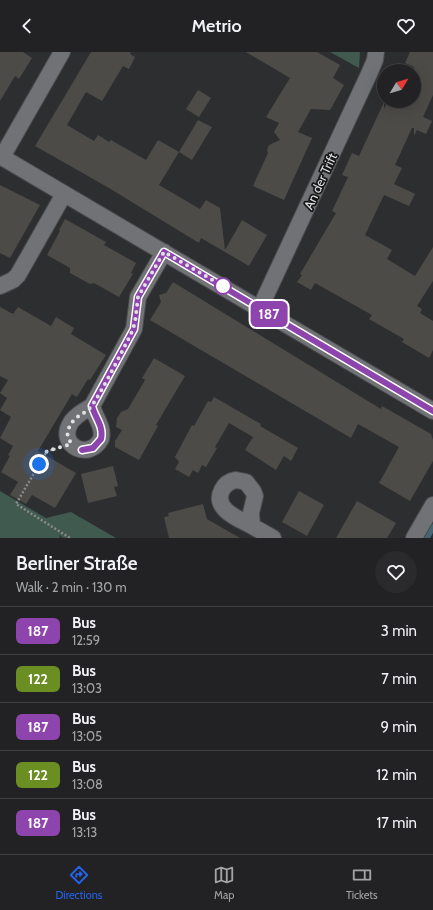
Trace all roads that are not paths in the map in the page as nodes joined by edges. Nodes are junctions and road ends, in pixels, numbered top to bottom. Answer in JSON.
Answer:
{"nodes":[{"id":1,"x":62,"y":52,"type":"edge"},
{"id":2,"x":376,"y":52,"type":"edge"},
{"id":3,"x":1,"y":157,"type":"edge"},
{"id":4,"x":64,"y":194,"type":"junction"},
{"id":5,"x":164,"y":252,"type":"junction"},
{"id":6,"x":0,"y":286,"type":"edge"},
{"id":7,"x":260,"y":308,"type":"junction"},
{"id":8,"x":92,"y":406,"type":"junction"},
{"id":9,"x":433,"y":411,"type":"edge"},
{"id":10,"x":433,"y":505,"type":"edge"},
{"id":11,"x":252,"y":526,"type":"dead end"},
{"id":12,"x":273,"y":538,"type":"edge"},
{"id":13,"x":414,"y":538,"type":"edge"}],
"edges":[{"from":1,"to":3,"type":"street"},
{"from":2,"to":7,"type":"street","name":"An der Trift"},
{"from":3,"to":4,"type":"street"},
{"from":4,"to":5,"type":"street"},
{"from":4,"to":6,"type":"street"},
{"from":5,"to":7,"type":"street"},
{"from":5,"to":8,"type":"street"},
{"from":7,"to":9,"type":"street"},
{"from":8,"to":8,"type":"street"},
{"from":10,"to":13,"type":"street"},
{"from":11,"to":12,"type":"street"}]}
